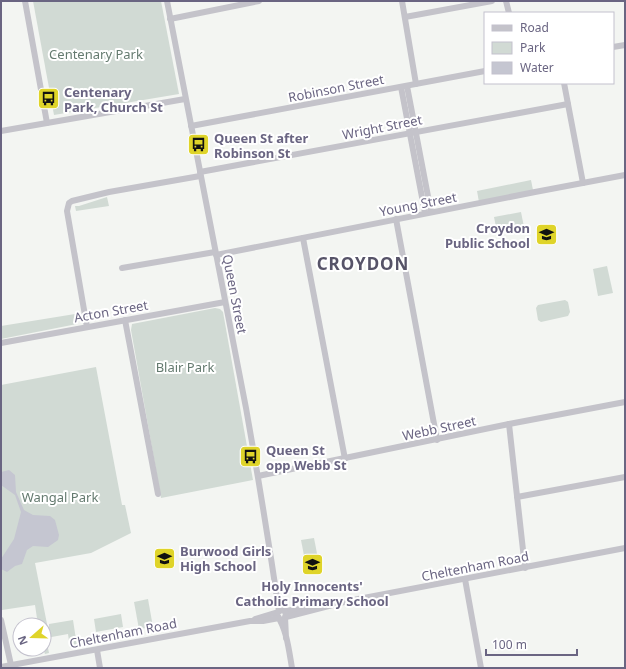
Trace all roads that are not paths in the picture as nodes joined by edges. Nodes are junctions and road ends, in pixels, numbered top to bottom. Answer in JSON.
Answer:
{"nodes":[{"id":1,"x":26,"y":1,"type":"edge"},
{"id":2,"x":166,"y":1,"type":"edge"},
{"id":3,"x":260,"y":1,"type":"edge"},
{"id":4,"x":402,"y":1,"type":"edge"},
{"id":5,"x":492,"y":1,"type":"edge"},
{"id":6,"x":506,"y":1,"type":"edge"},
{"id":7,"x":485,"y":2,"type":"edge"},
{"id":8,"x":509,"y":12,"type":"edge"},
{"id":9,"x":405,"y":18,"type":"junction"},
{"id":10,"x":170,"y":19,"type":"junction"},
{"id":11,"x":625,"y":45,"type":"edge"},
{"id":12,"x":614,"y":47,"type":"edge"},
{"id":13,"x":484,"y":71,"type":"edge"},
{"id":14,"x":416,"y":84,"type":"junction"},
{"id":15,"x":564,"y":84,"type":"edge"},
{"id":16,"x":404,"y":86,"type":"junction"},
{"id":17,"x":185,"y":99,"type":"junction"},
{"id":18,"x":568,"y":104,"type":"junction"},
{"id":19,"x":47,"y":123,"type":"junction"},
{"id":20,"x":191,"y":126,"type":"junction"},
{"id":21,"x":1,"y":131,"type":"edge"},
{"id":22,"x":413,"y":132,"type":"junction"},
{"id":23,"x":200,"y":174,"type":"junction"},
{"id":24,"x":625,"y":175,"type":"edge"},
{"id":25,"x":583,"y":183,"type":"junction"},
{"id":26,"x":428,"y":213,"type":"junction"},
{"id":27,"x":396,"y":219,"type":"junction"},
{"id":28,"x":303,"y":238,"type":"junction"},
{"id":29,"x":216,"y":254,"type":"junction"},
{"id":30,"x":122,"y":268,"type":"dead end"},
{"id":31,"x":225,"y":302,"type":"junction"},
{"id":32,"x":125,"y":320,"type":"junction"},
{"id":33,"x":87,"y":327,"type":"junction"},
{"id":34,"x":1,"y":343,"type":"edge"},
{"id":35,"x":625,"y":402,"type":"edge"},
{"id":36,"x":509,"y":424,"type":"junction"},
{"id":37,"x":437,"y":440,"type":"junction"},
{"id":38,"x":345,"y":459,"type":"junction"},
{"id":39,"x":258,"y":476,"type":"junction"},
{"id":40,"x":625,"y":477,"type":"edge"},
{"id":41,"x":158,"y":494,"type":"dead end"},
{"id":42,"x":517,"y":497,"type":"junction"},
{"id":43,"x":625,"y":548,"type":"edge"},
{"id":44,"x":525,"y":568,"type":"junction"},
{"id":45,"x":465,"y":579,"type":"junction"},
{"id":46,"x":282,"y":614,"type":"junction"},
{"id":47,"x":1,"y":620,"type":"edge"},
{"id":48,"x":97,"y":650,"type":"junction"},
{"id":49,"x":11,"y":665,"type":"junction"},
{"id":50,"x":1,"y":667,"type":"edge"},
{"id":51,"x":100,"y":668,"type":"edge"},
{"id":52,"x":292,"y":668,"type":"edge"},
{"id":53,"x":481,"y":668,"type":"edge"}],
"edges":[{"from":1,"to":19,"type":"street"},
{"from":2,"to":10,"type":"street","name":"Queen Street"},
{"from":3,"to":10,"type":"street"},
{"from":4,"to":9,"type":"street"},
{"from":5,"to":7,"type":"street"},
{"from":6,"to":8,"type":"street"},
{"from":7,"to":9,"type":"street"},
{"from":9,"to":14,"type":"street"},
{"from":10,"to":17,"type":"street","name":"Queen Street"},
{"from":11,"to":12,"type":"street"},
{"from":13,"to":14,"type":"street","name":"Robinson Street"},
{"from":14,"to":16,"type":"street","name":"Robinson Street"},
{"from":15,"to":18,"type":"street"},
{"from":16,"to":20,"type":"street","name":"Robinson Street"},
{"from":16,"to":22,"type":"street"},
{"from":17,"to":19,"type":"street"},
{"from":17,"to":20,"type":"street","name":"Queen Street"},
{"from":18,"to":22,"type":"street","name":"Wright Street"},
{"from":18,"to":25,"type":"street"},
{"from":19,"to":21,"type":"street"},
{"from":20,"to":23,"type":"street","name":"Queen Street"},
{"from":22,"to":23,"type":"street","name":"Wright Street"},
{"from":22,"to":26,"type":"street"},
{"from":23,"to":29,"type":"street","name":"Queen Street"},
{"from":23,"to":33,"type":"street","name":"Wright Street"},
{"from":24,"to":25,"type":"street","name":"Young Street"},
{"from":25,"to":26,"type":"street","name":"Young Street"},
{"from":26,"to":27,"type":"street","name":"Young Street"},
{"from":27,"to":28,"type":"street","name":"Young Street"},
{"from":27,"to":37,"type":"street"},
{"from":28,"to":29,"type":"street","name":"Young Street"},
{"from":28,"to":38,"type":"street"},
{"from":29,"to":30,"type":"street","name":"Young Street"},
{"from":29,"to":31,"type":"street","name":"Queen Street"},
{"from":31,"to":32,"type":"street","name":"Acton Street"},
{"from":31,"to":39,"type":"street","name":"Queen Street"},
{"from":32,"to":33,"type":"street","name":"Acton Street"},
{"from":32,"to":41,"type":"street"},
{"from":33,"to":34,"type":"street","name":"Acton Street"},
{"from":35,"to":36,"type":"street","name":"Webb Street"},
{"from":36,"to":37,"type":"street","name":"Webb Street"},
{"from":36,"to":42,"type":"street"},
{"from":37,"to":38,"type":"street","name":"Webb Street"},
{"from":38,"to":39,"type":"street","name":"Webb Street"},
{"from":39,"to":46,"type":"street","name":"Queen Street"},
{"from":40,"to":42,"type":"street"},
{"from":42,"to":44,"type":"street"},
{"from":43,"to":44,"type":"street","name":"Cheltenham Road"},
{"from":44,"to":45,"type":"street","name":"Cheltenham Road"},
{"from":45,"to":46,"type":"street","name":"Cheltenham Road"},
{"from":45,"to":53,"type":"street"},
{"from":46,"to":48,"type":"street","name":"Cheltenham Road"},
{"from":46,"to":52,"type":"street","name":"Queen Street"},
{"from":47,"to":49,"type":"street"},
{"from":48,"to":49,"type":"street","name":"Cheltenham Road"},
{"from":48,"to":51,"type":"street"},
{"from":49,"to":50,"type":"street","name":"Cheltenham Road"}]}
